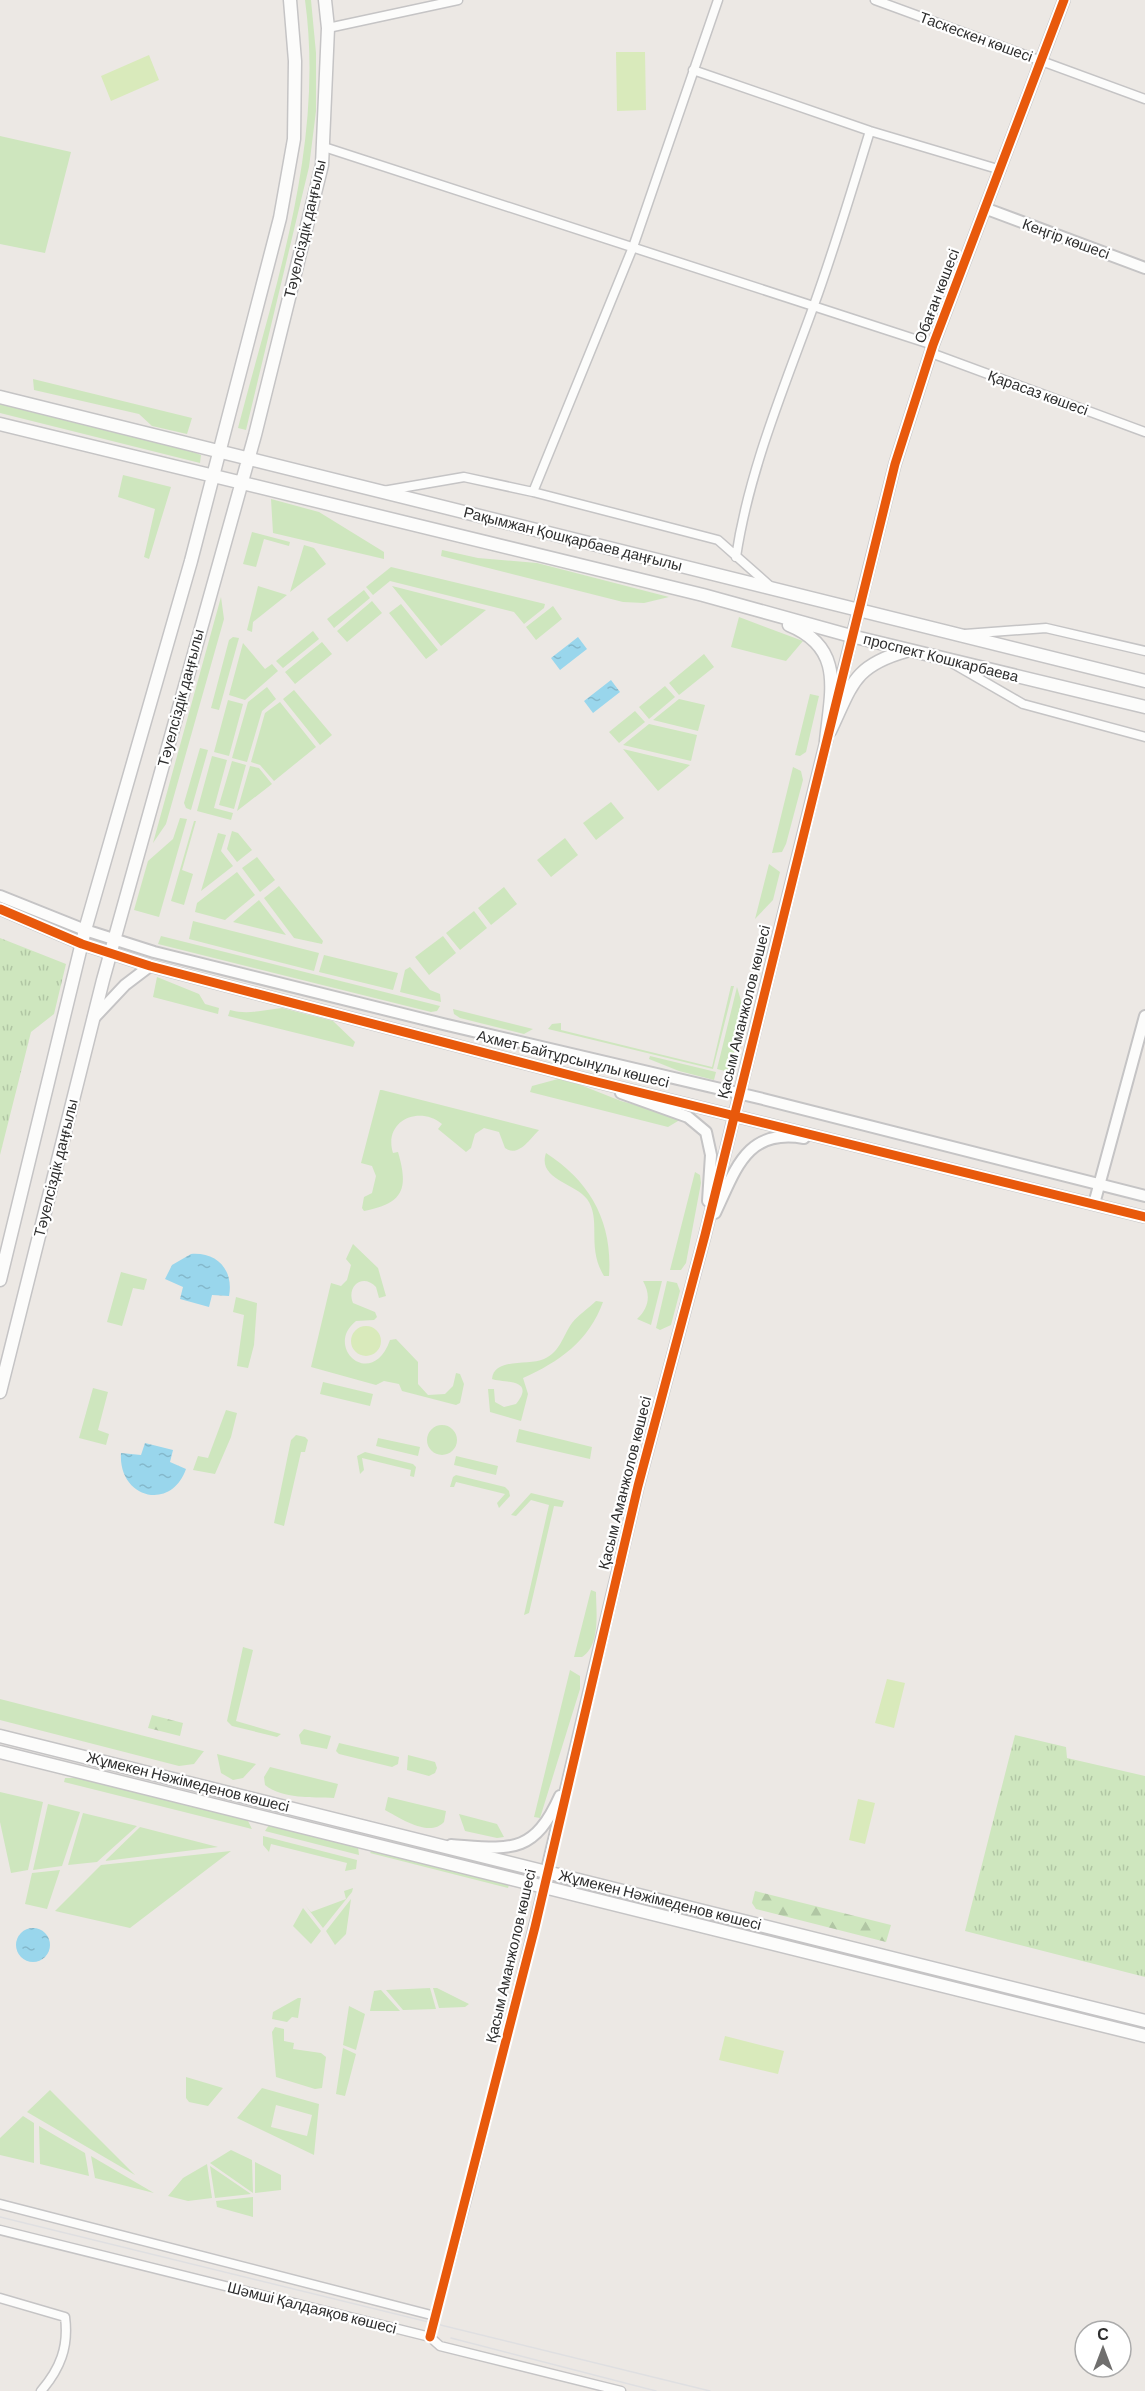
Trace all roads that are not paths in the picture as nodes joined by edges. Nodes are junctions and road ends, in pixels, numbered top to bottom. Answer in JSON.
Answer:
{"nodes":[{"id":1,"x":290,"y":0,"type":"edge"},
{"id":2,"x":325,"y":0,"type":"edge"},
{"id":3,"x":458,"y":0,"type":"edge"},
{"id":4,"x":718,"y":0,"type":"edge"},
{"id":5,"x":874,"y":0,"type":"edge"},
{"id":6,"x":1064,"y":0,"type":"edge"},
{"id":7,"x":328,"y":28,"type":"junction"},
{"id":8,"x":1042,"y":61,"type":"junction"},
{"id":9,"x":693,"y":70,"type":"junction"},
{"id":10,"x":1145,"y":99,"type":"edge"},
{"id":11,"x":870,"y":131,"type":"junction"},
{"id":12,"x":324,"y":147,"type":"junction"},
{"id":13,"x":1001,"y":170,"type":"junction"},
{"id":14,"x":987,"y":209,"type":"junction"},
{"id":15,"x":633,"y":247,"type":"junction"},
{"id":16,"x":1145,"y":268,"type":"edge"},
{"id":17,"x":814,"y":306,"type":"junction"},
{"id":18,"x":932,"y":349,"type":"junction"},
{"id":19,"x":0,"y":397,"type":"edge"},
{"id":20,"x":0,"y":424,"type":"edge"},
{"id":21,"x":1145,"y":432,"type":"edge"},
{"id":22,"x":220,"y":451,"type":"junction"},
{"id":23,"x":248,"y":458,"type":"junction"},
{"id":24,"x":214,"y":475,"type":"junction"},
{"id":25,"x":242,"y":482,"type":"junction"},
{"id":26,"x":381,"y":491,"type":"junction"},
{"id":27,"x":533,"y":492,"type":"junction"},
{"id":28,"x":736,"y":557,"type":"junction"},
{"id":29,"x":773,"y":588,"type":"junction"},
{"id":30,"x":703,"y":595,"type":"joint"},
{"id":31,"x":741,"y":605,"type":"junction"},
{"id":32,"x":858,"y":610,"type":"junction"},
{"id":33,"x":958,"y":634,"type":"junction"},
{"id":34,"x":851,"y":636,"type":"junction"},
{"id":35,"x":907,"y":650,"type":"junction"},
{"id":36,"x":1145,"y":651,"type":"edge"},
{"id":37,"x":947,"y":660,"type":"junction"},
{"id":38,"x":1145,"y":681,"type":"edge"},
{"id":39,"x":1145,"y":707,"type":"edge"},
{"id":40,"x":1145,"y":737,"type":"edge"},
{"id":41,"x":826,"y":741,"type":"junction"},
{"id":42,"x":0,"y":896,"type":"edge"},
{"id":43,"x":0,"y":909,"type":"edge"},
{"id":44,"x":85,"y":930,"type":"junction"},
{"id":45,"x":114,"y":940,"type":"junction"},
{"id":46,"x":82,"y":944,"type":"junction"},
{"id":47,"x":111,"y":953,"type":"junction"},
{"id":48,"x":150,"y":966,"type":"junction"},
{"id":49,"x":1145,"y":1016,"type":"edge"},
{"id":50,"x":93,"y":1020,"type":"junction"},
{"id":51,"x":585,"y":1079,"type":"junction"},
{"id":52,"x":740,"y":1094,"type":"junction"},
{"id":53,"x":735,"y":1114,"type":"junction"},
{"id":54,"x":875,"y":1149,"type":"junction"},
{"id":55,"x":1099,"y":1184,"type":"junction"},
{"id":56,"x":1145,"y":1196,"type":"edge"},
{"id":57,"x":1094,"y":1204,"type":"junction"},
{"id":58,"x":1145,"y":1217,"type":"edge"},
{"id":59,"x":705,"y":1235,"type":"junction"},
{"id":60,"x":0,"y":1280,"type":"edge"},
{"id":61,"x":0,"y":1392,"type":"edge"},
{"id":62,"x":0,"y":1736,"type":"edge"},
{"id":63,"x":0,"y":1752,"type":"edge"},
{"id":64,"x":571,"y":1771,"type":"junction"},
{"id":65,"x":440,"y":1844,"type":"junction"},
{"id":66,"x":546,"y":1871,"type":"junction"},
{"id":67,"x":543,"y":1886,"type":"junction"},
{"id":68,"x":1145,"y":2021,"type":"edge"},
{"id":69,"x":1145,"y":2036,"type":"edge"},
{"id":70,"x":0,"y":2204,"type":"edge"},
{"id":71,"x":0,"y":2230,"type":"edge"},
{"id":72,"x":0,"y":2298,"type":"edge"},
{"id":73,"x":435,"y":2316,"type":"junction"},
{"id":74,"x":430,"y":2337,"type":"junction"},
{"id":75,"x":621,"y":2390,"type":"edge"},
{"id":76,"x":41,"y":2391,"type":"edge"}],
"edges":[{"from":1,"to":22,"type":"main road","name":"Тәуелсіздік даңғылы"},
{"from":2,"to":7,"type":"main road","name":"Тәуелсіздік даңғылы"},
{"from":3,"to":7,"type":"street"},
{"from":4,"to":9,"type":"street"},
{"from":5,"to":8,"type":"street","name":"Таскескен көшесі"},
{"from":6,"to":8,"type":"street","name":"Обаған көшесі"},
{"from":7,"to":12,"type":"main road","name":"Тәуелсіздік даңғылы"},
{"from":8,"to":10,"type":"street","name":"Таскескен көшесі"},
{"from":8,"to":13,"type":"street","name":"Обаған көшесі"},
{"from":9,"to":11,"type":"street"},
{"from":9,"to":15,"type":"street"},
{"from":11,"to":13,"type":"street"},
{"from":11,"to":17,"type":"street"},
{"from":12,"to":15,"type":"street","name":"Қарасаз көшесі"},
{"from":12,"to":23,"type":"main road","name":"Тәуелсіздік даңғылы"},
{"from":13,"to":14,"type":"street","name":"Обаған көшесі"},
{"from":14,"to":16,"type":"street","name":"Кеңгір көшесі"},
{"from":14,"to":18,"type":"street","name":"Обаған көшесі"},
{"from":15,"to":17,"type":"street","name":"Қарасаз көшесі"},
{"from":15,"to":27,"type":"street"},
{"from":17,"to":18,"type":"street","name":"Қарасаз көшесі"},
{"from":17,"to":28,"type":"street"},
{"from":18,"to":21,"type":"street","name":"Қарасаз көшесі"},
{"from":18,"to":32,"type":"street","name":"Обаған көшесі"},
{"from":19,"to":22,"type":"main road","name":"Рақымжан Қошқарбаев даңғылы"},
{"from":20,"to":24,"type":"main road","name":"Рақымжан Қошқарбаев даңғылы"},
{"from":22,"to":23,"type":"main road","name":"Рақымжан Қошқарбаев даңғылы"},
{"from":22,"to":24,"type":"main road","name":"Тәуелсіздік даңғылы"},
{"from":23,"to":25,"type":"main road","name":"Тәуелсіздік даңғылы"},
{"from":23,"to":26,"type":"main road","name":"Рақымжан Қошқарбаев даңғылы"},
{"from":24,"to":25,"type":"main road","name":"Рақымжан Қошқарбаев даңғылы"},
{"from":24,"to":44,"type":"main road","name":"Тәуелсіздік даңғылы"},
{"from":25,"to":30,"type":"main road","name":"Рақымжан Қошқарбаев даңғылы"},
{"from":25,"to":45,"type":"main road","name":"Тәуелсіздік даңғылы"},
{"from":26,"to":27,"type":"street"},
{"from":26,"to":29,"type":"main road","name":"Рақымжан Қошқарбаев даңғылы"},
{"from":27,"to":28,"type":"street"},
{"from":28,"to":29,"type":"street"},
{"from":29,"to":32,"type":"main road","name":"Рақымжан Қошқарбаев даңғылы"},
{"from":30,"to":31,"type":"main road","name":"проспект Кошкарбаева"},
{"from":31,"to":34,"type":"main road","name":"проспект Кошкарбаева"},
{"from":31,"to":41,"type":"main road"},
{"from":32,"to":33,"type":"main road","name":"Рақымжан Қошқарбаев даңғылы"},
{"from":32,"to":34,"type":"street","name":"Обаған көшесі"},
{"from":33,"to":36,"type":"street"},
{"from":33,"to":38,"type":"main road","name":"Рақымжан Қошқарбаев даңғылы"},
{"from":34,"to":35,"type":"main road","name":"проспект Кошкарбаева"},
{"from":34,"to":41,"type":"street","name":"Қасым Аманжолов көшесі"},
{"from":35,"to":37,"type":"main road","name":"проспект Кошкарбаева"},
{"from":35,"to":41,"type":"main road"},
{"from":37,"to":39,"type":"main road","name":"проспект Кошкарбаева"},
{"from":37,"to":40,"type":"street"},
{"from":41,"to":52,"type":"street","name":"Қасым Аманжолов көшесі"},
{"from":42,"to":44,"type":"street","name":"Ахмет Байтұрсынұлы көшесі"},
{"from":43,"to":46,"type":"street","name":"Ахмет Байтұрсынұлы көшесі"},
{"from":44,"to":45,"type":"street","name":"Ахмет Байтұрсынұлы көшесі"},
{"from":44,"to":46,"type":"main road","name":"Тәуелсіздік даңғылы"},
{"from":45,"to":47,"type":"main road","name":"Тәуелсіздік даңғылы"},
{"from":45,"to":52,"type":"street","name":"Ахмет Байтұрсынұлы көшесі"},
{"from":46,"to":47,"type":"street","name":"Ахмет Байтұрсынұлы көшесі"},
{"from":46,"to":60,"type":"main road","name":"Тәуелсіздік даңғылы"},
{"from":47,"to":48,"type":"street","name":"Ахмет Байтұрсынұлы көшесі"},
{"from":47,"to":50,"type":"main road","name":"Тәуелсіздік даңғылы"},
{"from":48,"to":50,"type":"street"},
{"from":48,"to":51,"type":"street","name":"Ахмет Байтұрсынұлы көшесі"},
{"from":49,"to":55,"type":"street"},
{"from":50,"to":61,"type":"main road","name":"Тәуелсіздік даңғылы"},
{"from":51,"to":53,"type":"street","name":"Ахмет Байтұрсынұлы көшесі"},
{"from":51,"to":59,"type":"street"},
{"from":52,"to":53,"type":"street","name":"Қасым Аманжолов көшесі"},
{"from":52,"to":55,"type":"street","name":"Ахмет Байтұрсынұлы көшесі"},
{"from":53,"to":54,"type":"street","name":"Ахмет Байтұрсынұлы көшесі"},
{"from":53,"to":59,"type":"street","name":"Қасым Аманжолов көшесі"},
{"from":54,"to":57,"type":"street","name":"Ахмет Байтұрсынұлы көшесі"},
{"from":54,"to":59,"type":"street"},
{"from":55,"to":56,"type":"street","name":"Ахмет Байтұрсынұлы көшесі"},
{"from":55,"to":57,"type":"street"},
{"from":57,"to":58,"type":"street","name":"Ахмет Байтұрсынұлы көшесі"},
{"from":59,"to":64,"type":"street","name":"Қасым Аманжолов көшесі"},
{"from":62,"to":65,"type":"main road","name":"Жұмекен Нәжімеденов көшесі"},
{"from":63,"to":67,"type":"main road","name":"Жұмекен Нәжімеденов көшесі"},
{"from":64,"to":65,"type":"street"},
{"from":64,"to":66,"type":"street","name":"Қасым Аманжолов көшесі"},
{"from":65,"to":66,"type":"main road","name":"Жұмекен Нәжімеденов көшесі"},
{"from":66,"to":67,"type":"street","name":"Қасым Аманжолов көшесі"},
{"from":66,"to":68,"type":"main road","name":"Жұмекен Нәжімеденов көшесі"},
{"from":67,"to":69,"type":"main road","name":"Жұмекен Нәжімеденов көшесі"},
{"from":67,"to":73,"type":"street","name":"Қасым Аманжолов көшесі"},
{"from":70,"to":73,"type":"street","name":"Шәмші Қалдаяқов көшесі"},
{"from":71,"to":74,"type":"street","name":"Шәмші Қалдаяқов көшесі"},
{"from":72,"to":76,"type":"street"},
{"from":73,"to":74,"type":"street","name":"Қасым Аманжолов көшесі"},
{"from":74,"to":75,"type":"street","name":"Шәмші Қалдаяқов көшесі"}]}
